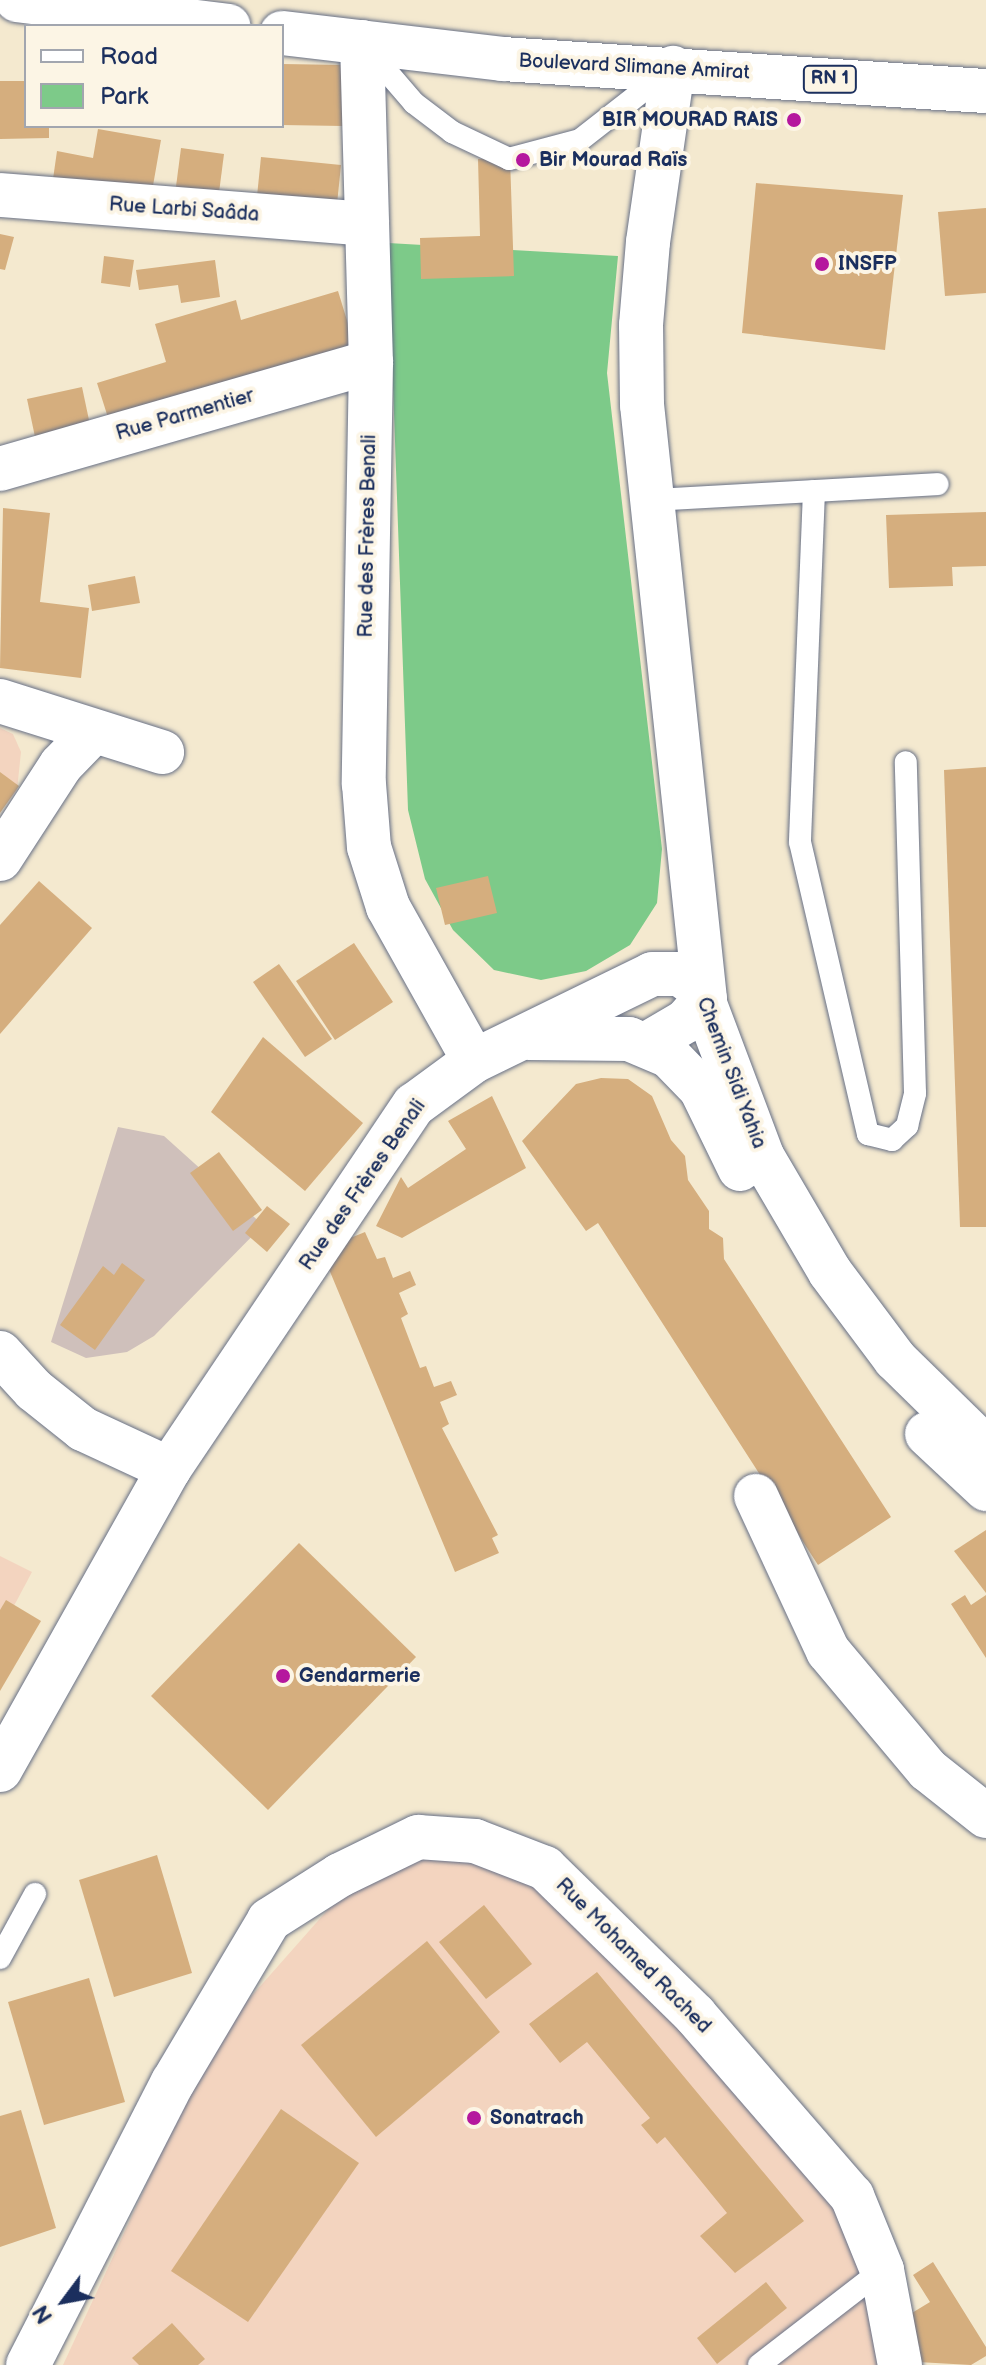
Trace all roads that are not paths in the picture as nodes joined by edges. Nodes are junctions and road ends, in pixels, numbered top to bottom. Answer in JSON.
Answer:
{"nodes":[{"id":1,"x":17,"y":0,"type":"edge"},
{"id":2,"x":212,"y":24,"type":"edge"},
{"id":3,"x":284,"y":33,"type":"edge"},
{"id":4,"x":362,"y":42,"type":"junction"},
{"id":5,"x":673,"y":68,"type":"junction"},
{"id":6,"x":986,"y":91,"type":"edge"},
{"id":7,"x":0,"y":195,"type":"edge"},
{"id":8,"x":367,"y":224,"type":"junction"},
{"id":9,"x":371,"y":362,"type":"junction"},
{"id":10,"x":0,"y":469,"type":"edge"},
{"id":11,"x":938,"y":484,"type":"dead end"},
{"id":12,"x":814,"y":491,"type":"junction"},
{"id":13,"x":653,"y":500,"type":"junction"},
{"id":14,"x":0,"y":701,"type":"edge"},
{"id":15,"x":94,"y":731,"type":"junction"},
{"id":16,"x":162,"y":752,"type":"dead end"},
{"id":17,"x":906,"y":762,"type":"dead end"},
{"id":18,"x":0,"y":859,"type":"edge"},
{"id":19,"x":705,"y":999,"type":"junction"},
{"id":20,"x":518,"y":1038,"type":"junction"},
{"id":21,"x":647,"y":1044,"type":"junction"},
{"id":22,"x":474,"y":1061,"type":"junction"},
{"id":23,"x":0,"y":1353,"type":"edge"},
{"id":24,"x":986,"y":1448,"type":"edge"},
{"id":25,"x":169,"y":1469,"type":"junction"},
{"id":26,"x":986,"y":1489,"type":"edge"},
{"id":27,"x":756,"y":1496,"type":"dead end"},
{"id":28,"x":0,"y":1770,"type":"edge"},
{"id":29,"x":986,"y":1816,"type":"edge"},
{"id":30,"x":35,"y":1894,"type":"dead end"},
{"id":31,"x":0,"y":1958,"type":"edge"},
{"id":32,"x":882,"y":2270,"type":"junction"},
{"id":33,"x":28,"y":2365,"type":"edge"},
{"id":34,"x":759,"y":2365,"type":"edge"},
{"id":35,"x":900,"y":2365,"type":"edge"}],
"edges":[{"from":1,"to":2,"type":"main road"},
{"from":3,"to":4,"type":"main road","name":"Boulevard Slimane Amirat","number":"RN 1"},
{"from":4,"to":5,"type":"main road","name":"Boulevard Slimane Amirat","number":"RN 1"},
{"from":4,"to":5,"type":"lane"},
{"from":4,"to":8,"type":"main road","name":"Rue des Frères Benali"},
{"from":5,"to":6,"type":"main road","name":"Boulevard Slimane Amirat","number":"RN 1"},
{"from":5,"to":13,"type":"main road"},
{"from":7,"to":8,"type":"main road","name":"Rue Larbi Saâda"},
{"from":8,"to":9,"type":"main road","name":"Rue des Frères Benali"},
{"from":9,"to":10,"type":"main road","name":"Rue Parmentier"},
{"from":9,"to":22,"type":"main road","name":"Rue des Frères Benali"},
{"from":11,"to":12,"type":"lane"},
{"from":12,"to":13,"type":"lane"},
{"from":12,"to":17,"type":"lane"},
{"from":13,"to":19,"type":"main road"},
{"from":14,"to":15,"type":"main road"},
{"from":15,"to":16,"type":"main road"},
{"from":15,"to":18,"type":"main road"},
{"from":19,"to":20,"type":"main road","name":"Chemin Sidi Yahia"},
{"from":19,"to":21,"type":"main road"},
{"from":19,"to":24,"type":"main road","name":"Chemin Sidi Yahia"},
{"from":20,"to":21,"type":"main road","name":"Chemin Sidi Yahia"},
{"from":20,"to":22,"type":"main road"},
{"from":21,"to":26,"type":"main road","name":"Chemin Sidi Yahia"},
{"from":22,"to":25,"type":"main road","name":"Rue des Frères Benali"},
{"from":23,"to":25,"type":"main road"},
{"from":25,"to":28,"type":"main road","name":"Rue des Frères Benali"},
{"from":27,"to":29,"type":"main road"},
{"from":30,"to":31,"type":"lane"},
{"from":32,"to":33,"type":"main road","name":"Rue Mohamed Rached"},
{"from":32,"to":34,"type":"lane"},
{"from":32,"to":35,"type":"main road","name":"Rue Mohamed Rached"}]}
